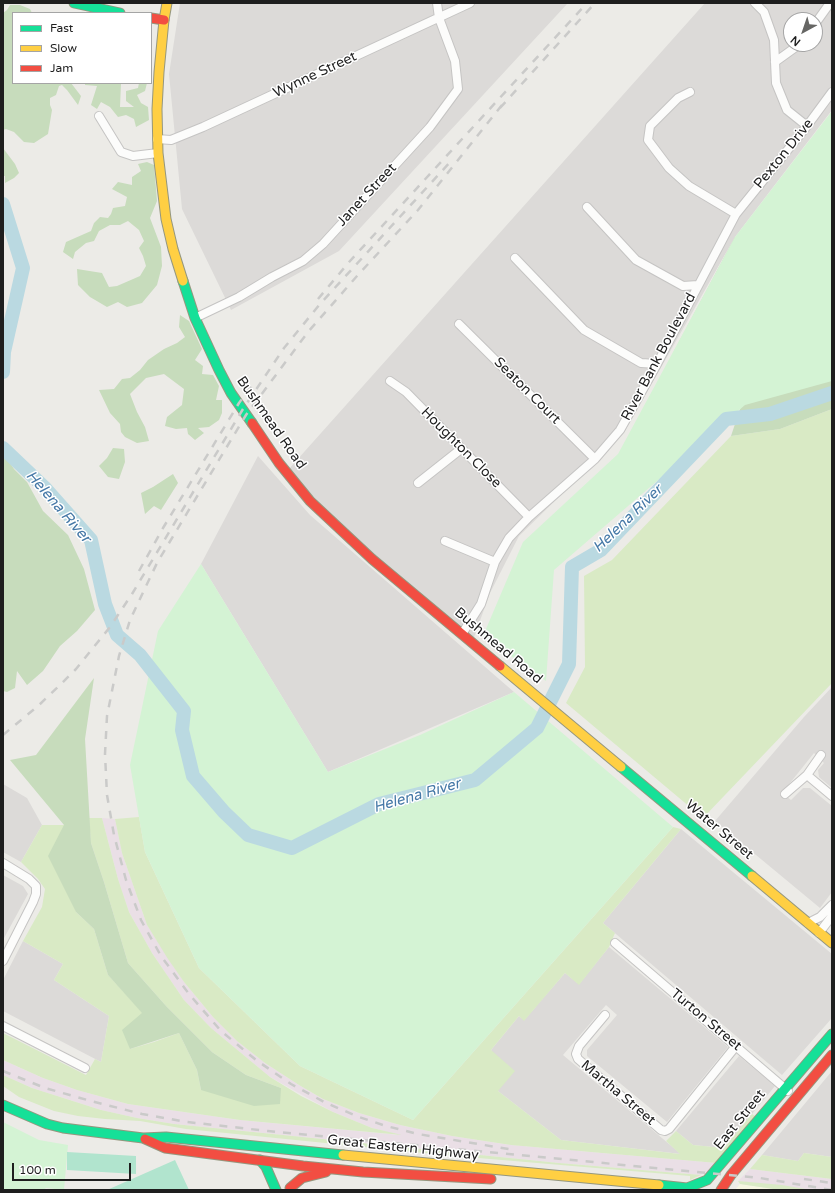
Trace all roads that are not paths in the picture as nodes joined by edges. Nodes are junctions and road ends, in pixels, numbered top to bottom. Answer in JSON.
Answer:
{"nodes":[{"id":1,"x":74,"y":3,"type":"edge"},
{"id":2,"x":167,"y":3,"type":"edge"},
{"id":3,"x":437,"y":3,"type":"edge"},
{"id":4,"x":470,"y":3,"type":"edge"},
{"id":5,"x":755,"y":3,"type":"edge"},
{"id":6,"x":830,"y":3,"type":"edge"},
{"id":7,"x":115,"y":12,"type":"edge"},
{"id":8,"x":823,"y":13,"type":"edge"},
{"id":9,"x":152,"y":18,"type":"edge"},
{"id":10,"x":439,"y":18,"type":"junction"},
{"id":11,"x":164,"y":20,"type":"junction"},
{"id":12,"x":789,"y":52,"type":"edge"},
{"id":13,"x":775,"y":62,"type":"junction"},
{"id":14,"x":690,"y":92,"type":"dead end"},
{"id":15,"x":832,"y":92,"type":"edge"},
{"id":16,"x":100,"y":116,"type":"dead end"},
{"id":17,"x":807,"y":126,"type":"junction"},
{"id":18,"x":157,"y":139,"type":"junction"},
{"id":19,"x":158,"y":153,"type":"junction"},
{"id":20,"x":587,"y":207,"type":"dead end"},
{"id":21,"x":736,"y":214,"type":"junction"},
{"id":22,"x":515,"y":258,"type":"dead end"},
{"id":23,"x":698,"y":285,"type":"junction"},
{"id":24,"x":195,"y":318,"type":"junction"},
{"id":25,"x":459,"y":324,"type":"dead end"},
{"id":26,"x":657,"y":364,"type":"junction"},
{"id":27,"x":390,"y":381,"type":"dead end"},
{"id":28,"x":460,"y":449,"type":"junction"},
{"id":29,"x":595,"y":459,"type":"junction"},
{"id":30,"x":418,"y":483,"type":"dead end"},
{"id":31,"x":529,"y":517,"type":"junction"},
{"id":32,"x":445,"y":541,"type":"dead end"},
{"id":33,"x":495,"y":562,"type":"junction"},
{"id":34,"x":462,"y":634,"type":"junction"},
{"id":35,"x":587,"y":739,"type":"joint"},
{"id":36,"x":821,"y":755,"type":"dead end"},
{"id":37,"x":807,"y":775,"type":"junction"},
{"id":38,"x":786,"y":794,"type":"dead end"},
{"id":39,"x":832,"y":796,"type":"edge"},
{"id":40,"x":3,"y":863,"type":"edge"},
{"id":41,"x":832,"y":905,"type":"edge"},
{"id":42,"x":832,"y":916,"type":"edge"},
{"id":43,"x":808,"y":923,"type":"junction"},
{"id":44,"x":819,"y":932,"type":"junction"},
{"id":45,"x":615,"y":943,"type":"dead end"},
{"id":46,"x":832,"y":943,"type":"edge"},
{"id":47,"x":3,"y":961,"type":"edge"},
{"id":48,"x":605,"y":1016,"type":"dead end"},
{"id":49,"x":3,"y":1026,"type":"edge"},
{"id":50,"x":832,"y":1034,"type":"edge"},
{"id":51,"x":736,"y":1046,"type":"junction"},
{"id":52,"x":832,"y":1055,"type":"edge"},
{"id":53,"x":85,"y":1068,"type":"dead end"},
{"id":54,"x":785,"y":1088,"type":"junction"},
{"id":55,"x":796,"y":1098,"type":"junction"},
{"id":56,"x":3,"y":1105,"type":"edge"},
{"id":57,"x":143,"y":1138,"type":"junction"},
{"id":58,"x":260,"y":1160,"type":"junction"},
{"id":59,"x":334,"y":1170,"type":"junction"},
{"id":60,"x":498,"y":1180,"type":"dead end"},
{"id":61,"x":514,"y":1181,"type":"dead end"},
{"id":62,"x":566,"y":1185,"type":"dead end"},
{"id":63,"x":290,"y":1188,"type":"dead end"},
{"id":64,"x":655,"y":1188,"type":"edge"},
{"id":65,"x":276,"y":1190,"type":"edge"},
{"id":66,"x":721,"y":1190,"type":"edge"}],
"edges":[{"from":1,"to":7,"type":"main road"},
{"from":2,"to":11,"type":"main road","name":"Bushmead Road"},
{"from":3,"to":10,"type":"street","name":"Janet Street"},
{"from":4,"to":10,"type":"street","name":"Wynne Street"},
{"from":5,"to":13,"type":"street"},
{"from":6,"to":8,"type":"street"},
{"from":9,"to":11,"type":"main road"},
{"from":10,"to":18,"type":"street","name":"Wynne Street"},
{"from":10,"to":24,"type":"street","name":"Janet Street"},
{"from":11,"to":18,"type":"main road","name":"Bushmead Road"},
{"from":12,"to":13,"type":"street"},
{"from":13,"to":17,"type":"street"},
{"from":14,"to":21,"type":"street"},
{"from":15,"to":17,"type":"street","name":"Pexton Drive"},
{"from":16,"to":19,"type":"street"},
{"from":17,"to":21,"type":"street","name":"Pexton Drive"},
{"from":18,"to":19,"type":"main road","name":"Bushmead Road"},
{"from":19,"to":24,"type":"main road","name":"Bushmead Road"},
{"from":20,"to":23,"type":"street"},
{"from":21,"to":23,"type":"street","name":"River Bank Boulevard"},
{"from":22,"to":26,"type":"street"},
{"from":23,"to":26,"type":"street","name":"River Bank Boulevard"},
{"from":24,"to":34,"type":"main road","name":"Bushmead Road"},
{"from":25,"to":29,"type":"street","name":"Seaton Court"},
{"from":26,"to":29,"type":"street","name":"River Bank Boulevard"},
{"from":27,"to":28,"type":"street","name":"Houghton Close"},
{"from":28,"to":30,"type":"street"},
{"from":28,"to":31,"type":"street","name":"Houghton Close"},
{"from":29,"to":31,"type":"street","name":"River Bank Boulevard"},
{"from":31,"to":33,"type":"street","name":"River Bank Boulevard"},
{"from":32,"to":33,"type":"street"},
{"from":33,"to":34,"type":"street","name":"River Bank Boulevard"},
{"from":34,"to":35,"type":"main road","name":"Bushmead Road"},
{"from":35,"to":43,"type":"main road","name":"Water Street"},
{"from":36,"to":37,"type":"street"},
{"from":37,"to":38,"type":"street"},
{"from":37,"to":39,"type":"street"},
{"from":40,"to":47,"type":"street"},
{"from":41,"to":43,"type":"street"},
{"from":42,"to":44,"type":"street"},
{"from":43,"to":44,"type":"main road","name":"Water Street"},
{"from":44,"to":46,"type":"main road","name":"Water Street"},
{"from":45,"to":51,"type":"street","name":"Turton Street"},
{"from":48,"to":51,"type":"street","name":"Martha Street"},
{"from":49,"to":53,"type":"street"},
{"from":50,"to":54,"type":"main road","name":"East Street"},
{"from":51,"to":54,"type":"street","name":"Turton Street"},
{"from":52,"to":55,"type":"main road","name":"East Street"},
{"from":54,"to":55,"type":"street","name":"Turton Street"},
{"from":54,"to":64,"type":"main road","name":"East Street"},
{"from":55,"to":66,"type":"main road","name":"East Street"},
{"from":56,"to":57,"type":"main road","name":"Great Eastern Highway"},
{"from":57,"to":58,"type":"main road","name":"Great Eastern Highway"},
{"from":57,"to":64,"type":"main road","name":"Great Eastern Highway"},
{"from":58,"to":59,"type":"main road","name":"Great Eastern Highway"},
{"from":58,"to":65,"type":"main road"},
{"from":59,"to":60,"type":"main road","name":"Great Eastern Highway"},
{"from":59,"to":63,"type":"main road"},
{"from":61,"to":62,"type":"main road"}]}
